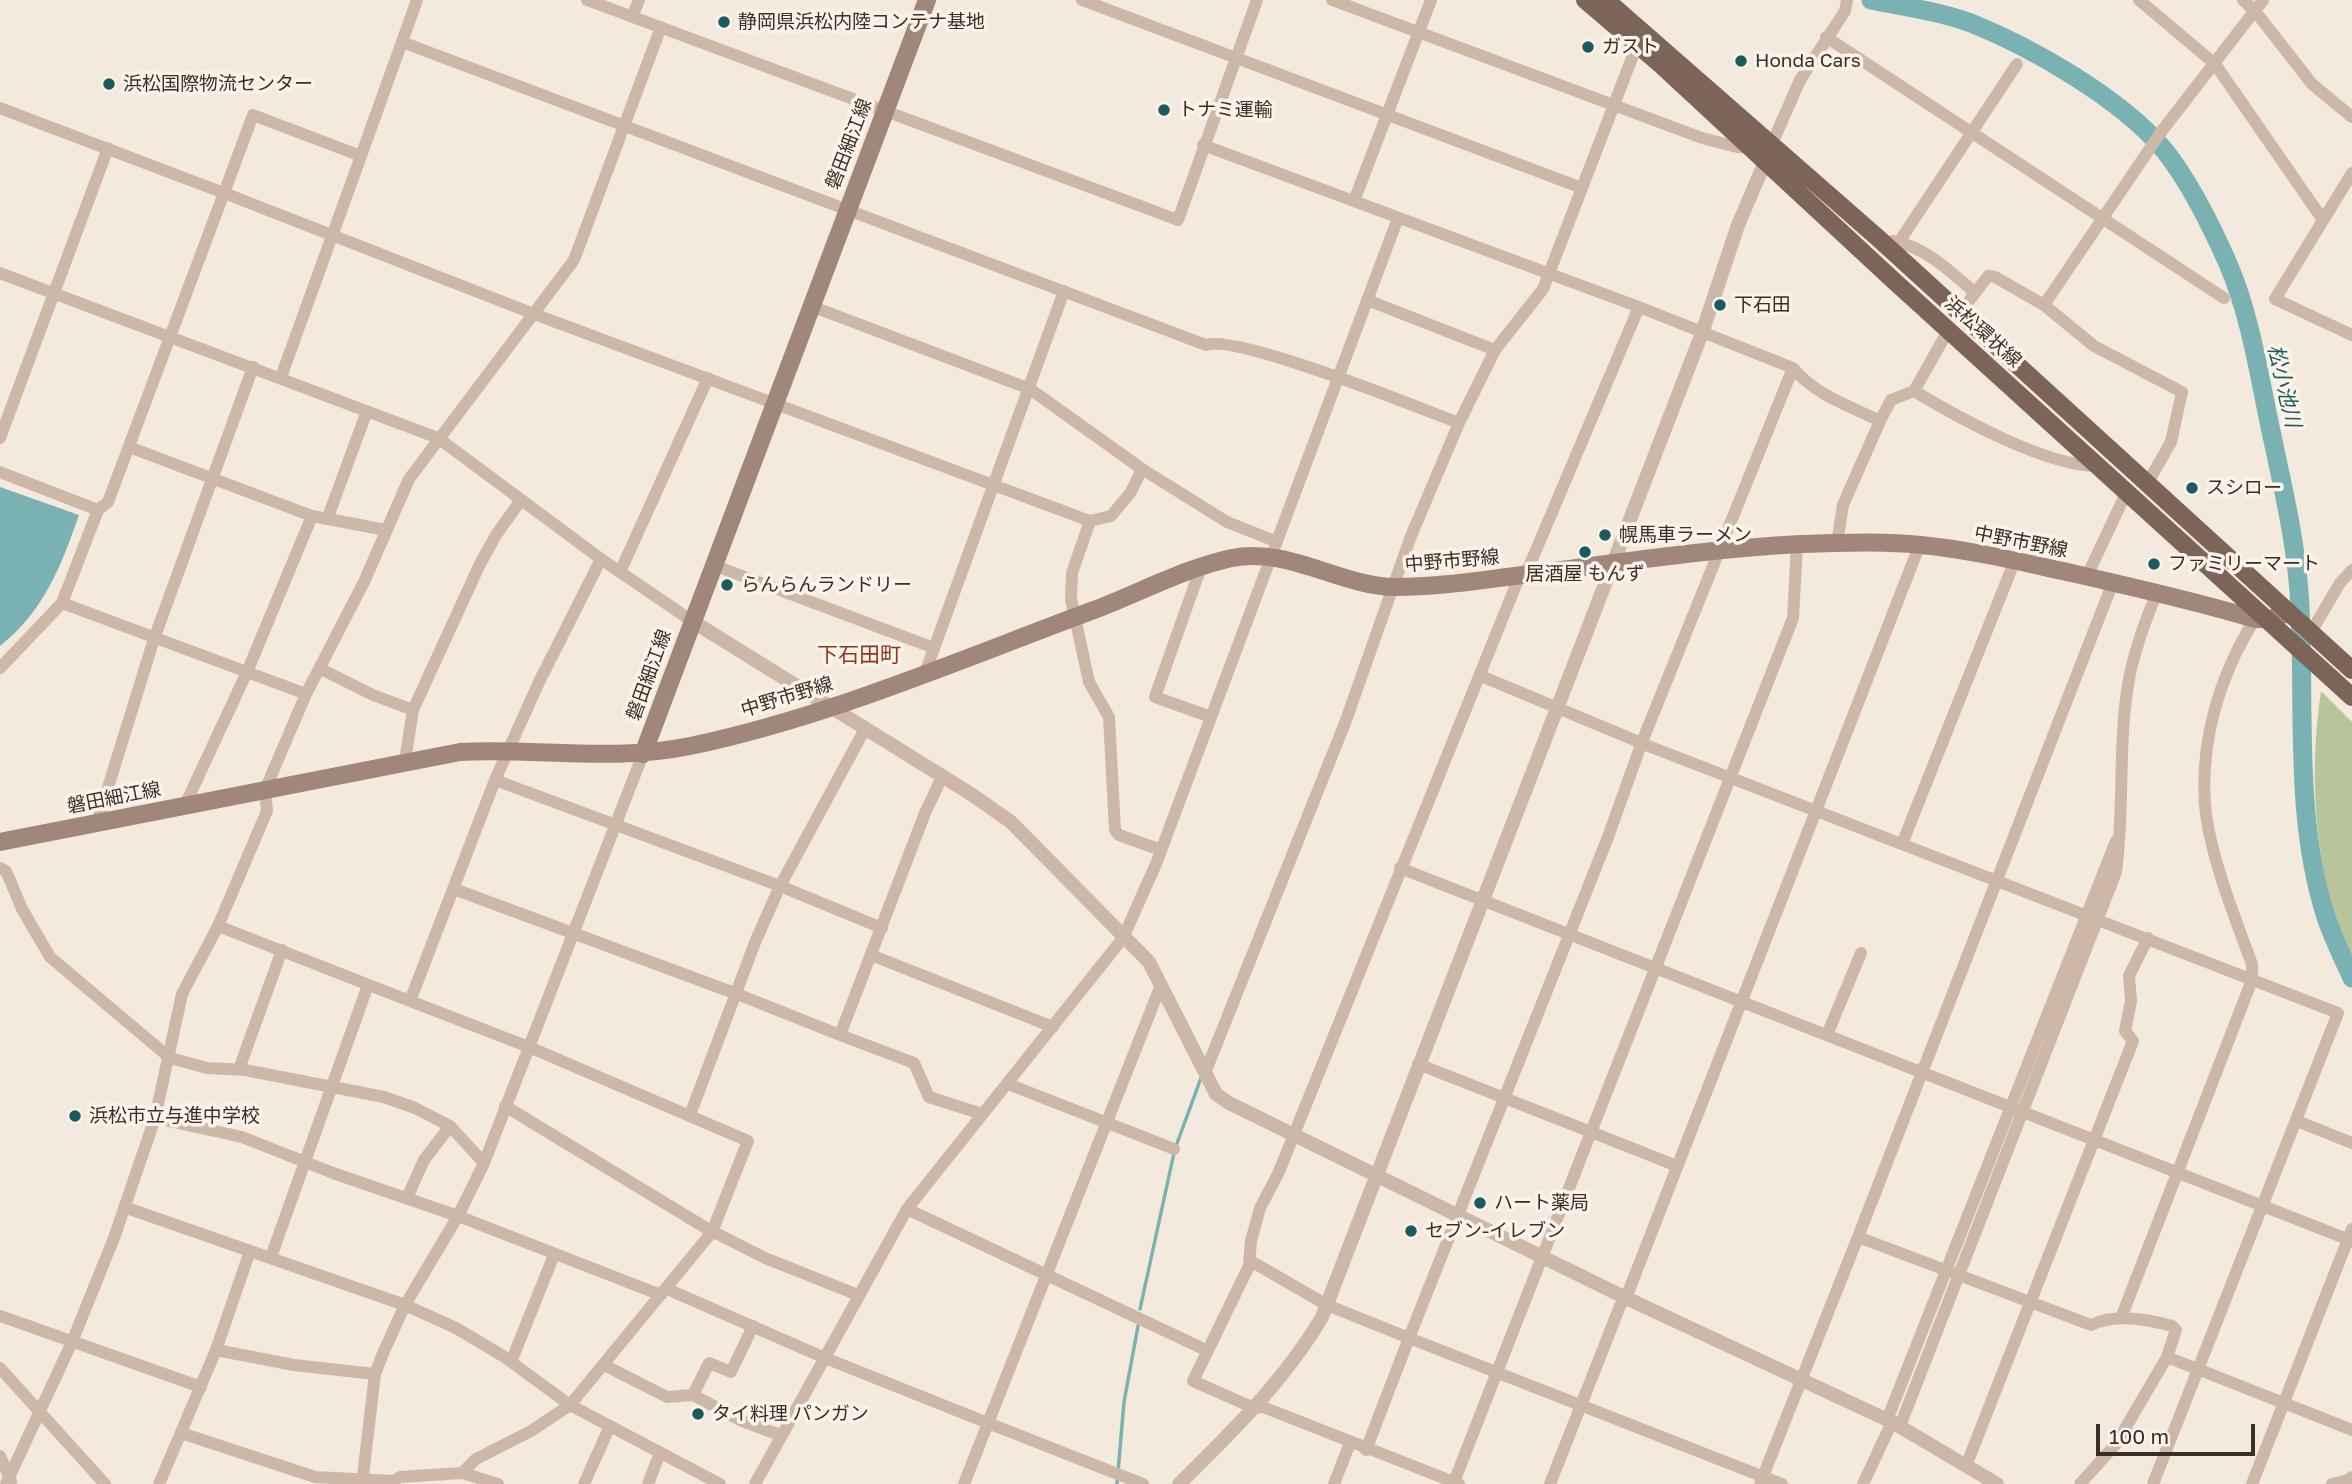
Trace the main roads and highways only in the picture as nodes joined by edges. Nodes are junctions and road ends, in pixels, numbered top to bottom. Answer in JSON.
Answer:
{"nodes":[{"id":1,"x":927,"y":0,"type":"edge"},
{"id":2,"x":1585,"y":0,"type":"edge"},
{"id":3,"x":1606,"y":0,"type":"edge"},
{"id":4,"x":1768,"y":154,"type":"junction"},
{"id":5,"x":2289,"y":613,"type":"junction"},
{"id":6,"x":2262,"y":619,"type":"junction"},
{"id":7,"x":2352,"y":670,"type":"edge"},
{"id":8,"x":2352,"y":697,"type":"edge"},
{"id":9,"x":643,"y":754,"type":"junction"},
{"id":10,"x":0,"y":842,"type":"edge"}],
"edges":[{"from":1,"to":9,"type":"main road","name":"磐田細江線"},
{"from":2,"to":4,"type":"main road","name":"浜松環状線"},
{"from":3,"to":4,"type":"main road","name":"浜松環状線"},
{"from":4,"to":5,"type":"main road","name":"浜松環状線"},
{"from":4,"to":6,"type":"main road","name":"浜松環状線"},
{"from":5,"to":6,"type":"main road"},
{"from":5,"to":7,"type":"main road","name":"浜松環状線"},
{"from":6,"to":8,"type":"main road","name":"浜松環状線"},
{"from":6,"to":9,"type":"main road","name":"中野市野線"},
{"from":9,"to":10,"type":"main road","name":"磐田細江線"}]}
